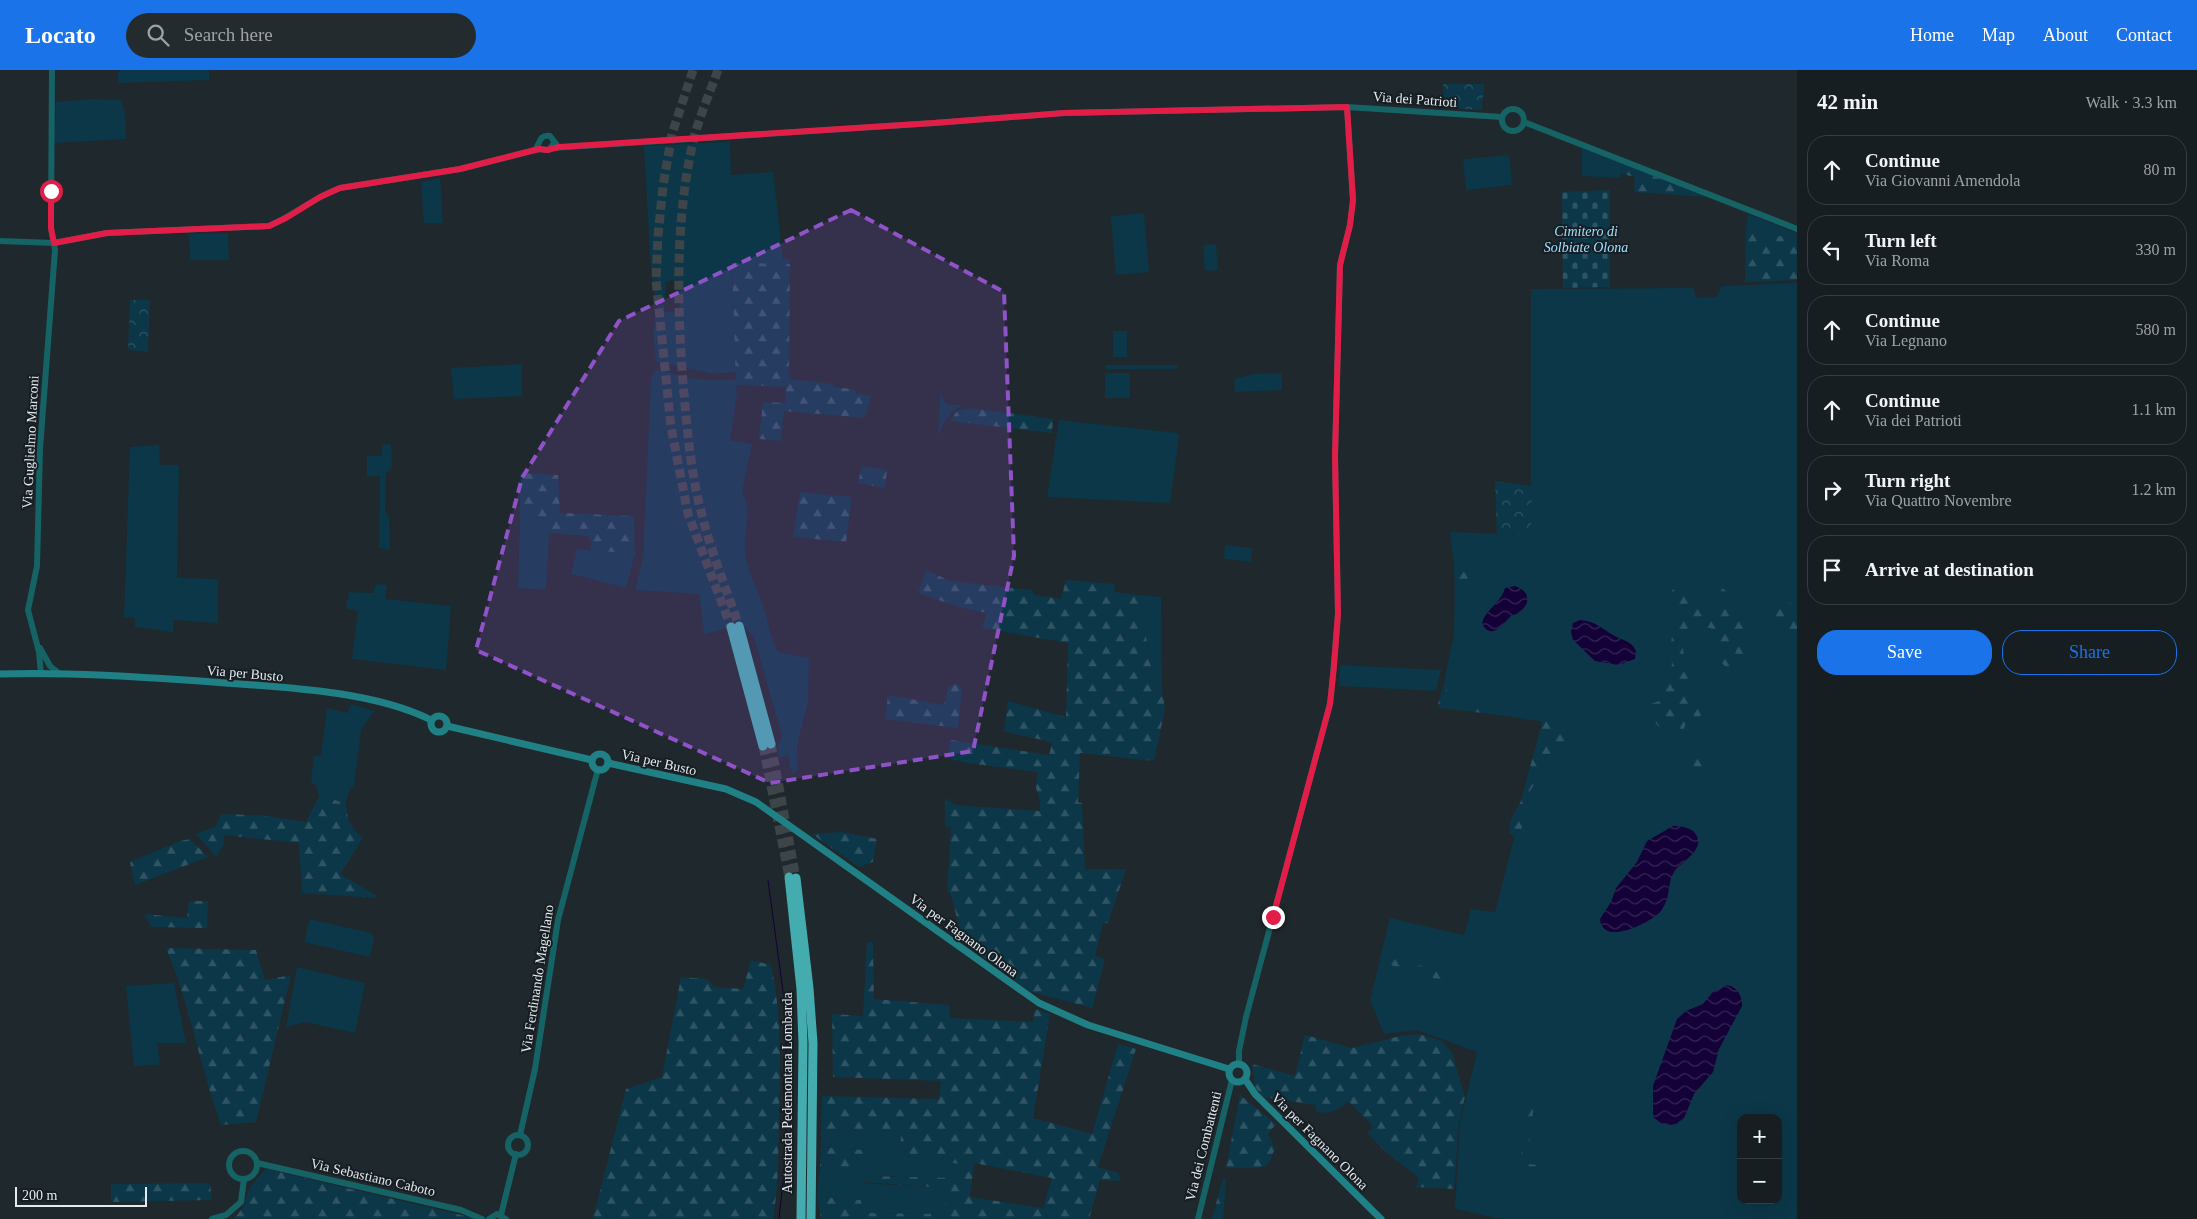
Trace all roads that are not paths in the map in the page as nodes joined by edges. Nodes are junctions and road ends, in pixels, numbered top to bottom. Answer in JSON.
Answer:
{"nodes":[{"id":1,"x":52,"y":70,"type":"edge"},
{"id":2,"x":1347,"y":107,"type":"junction"},
{"id":3,"x":1502,"y":118,"type":"junction"},
{"id":4,"x":1524,"y":122,"type":"junction"},
{"id":5,"x":541,"y":146,"type":"junction"},
{"id":6,"x":555,"y":146,"type":"junction"},
{"id":7,"x":1797,"y":230,"type":"edge"},
{"id":8,"x":0,"y":240,"type":"edge"},
{"id":9,"x":54,"y":243,"type":"junction"},
{"id":10,"x":735,"y":627,"type":"tunnel mouth"},
{"id":11,"x":36,"y":640,"type":"junction"},
{"id":12,"x":48,"y":662,"type":"junction"},
{"id":13,"x":56,"y":673,"type":"junction"},
{"id":14,"x":0,"y":674,"type":"edge"},
{"id":15,"x":40,"y":674,"type":"junction"},
{"id":16,"x":432,"y":720,"type":"junction"},
{"id":17,"x":447,"y":726,"type":"junction"},
{"id":18,"x":767,"y":745,"type":"tunnel mouth"},
{"id":19,"x":592,"y":760,"type":"junction"},
{"id":20,"x":608,"y":763,"type":"junction"},
{"id":21,"x":598,"y":769,"type":"junction"},
{"id":22,"x":704,"y":785,"type":"joint"},
{"id":23,"x":1239,"y":1064,"type":"junction"},
{"id":24,"x":1229,"y":1069,"type":"junction"},
{"id":25,"x":1245,"y":1079,"type":"junction"},
{"id":26,"x":1232,"y":1080,"type":"junction"},
{"id":27,"x":520,"y":1135,"type":"junction"},
{"id":28,"x":516,"y":1154,"type":"junction"},
{"id":29,"x":257,"y":1163,"type":"junction"},
{"id":30,"x":244,"y":1179,"type":"junction"},
{"id":31,"x":811,"y":1190,"type":"junction"},
{"id":32,"x":801,"y":1192,"type":"junction"},
{"id":33,"x":503,"y":1217,"type":"edge"},
{"id":34,"x":212,"y":1219,"type":"edge"},
{"id":35,"x":482,"y":1219,"type":"edge"},
{"id":36,"x":490,"y":1219,"type":"edge"},
{"id":37,"x":795,"y":1219,"type":"edge"},
{"id":38,"x":801,"y":1219,"type":"edge"},
{"id":39,"x":811,"y":1219,"type":"edge"},
{"id":40,"x":817,"y":1219,"type":"edge"},
{"id":41,"x":1198,"y":1219,"type":"edge"},
{"id":42,"x":1381,"y":1219,"type":"edge"}],
"edges":[{"from":1,"to":9,"type":"street","name":"Via Guglielmo Marconi"},
{"from":2,"to":3,"type":"street","name":"Via dei Patrioti"},
{"from":2,"to":6,"type":"street","name":"Via dei Patrioti"},
{"from":2,"to":23,"type":"street"},
{"from":3,"to":4,"type":"street"},
{"from":3,"to":4,"type":"street"},
{"from":4,"to":7,"type":"street"},
{"from":5,"to":6,"type":"street"},
{"from":5,"to":6,"type":"street"},
{"from":5,"to":9,"type":"street"},
{"from":8,"to":9,"type":"street"},
{"from":9,"to":11,"type":"street","name":"Via Guglielmo Marconi"},
{"from":10,"to":18,"type":"highway"},
{"from":11,"to":12,"type":"street","name":"Via Guglielmo Marconi"},
{"from":11,"to":15,"type":"street","name":"Via Guglielmo Marconi"},
{"from":12,"to":13,"type":"street","name":"Via Guglielmo Marconi"},
{"from":12,"to":15,"type":"street"},
{"from":13,"to":15,"type":"main road","name":"Via per Busto"},
{"from":13,"to":16,"type":"main road","name":"Via per Busto"},
{"from":14,"to":15,"type":"main road","name":"Via per Busto"},
{"from":16,"to":17,"type":"main road","name":"Via per Busto"},
{"from":16,"to":17,"type":"main road","name":"Via per Busto"},
{"from":17,"to":19,"type":"main road","name":"Via per Busto"},
{"from":19,"to":20,"type":"main road","name":"Via per Busto"},
{"from":19,"to":21,"type":"main road"},
{"from":20,"to":21,"type":"main road","name":"Via per Busto"},
{"from":20,"to":22,"type":"main road","name":"Via per Busto"},
{"from":21,"to":27,"type":"street","name":"Via Ferdinando Magellano"},
{"from":22,"to":24,"type":"main road","name":"Via per Fagnano Olona"},
{"from":23,"to":24,"type":"main road"},
{"from":23,"to":25,"type":"main road","name":"Via per Fagnano Olona"},
{"from":24,"to":26,"type":"main road"},
{"from":25,"to":26,"type":"main road"},
{"from":25,"to":42,"type":"main road","name":"Via per Fagnano Olona"},
{"from":26,"to":41,"type":"street","name":"Via dei Combattenti"},
{"from":27,"to":28,"type":"street","name":"Via Ferdinando Magellano"},
{"from":27,"to":28,"type":"street","name":"Via Ferdinando Magellano"},
{"from":28,"to":33,"type":"street","name":"Via Ferdinando Magellano"},
{"from":29,"to":30,"type":"street"},
{"from":29,"to":30,"type":"street"},
{"from":29,"to":35,"type":"street","name":"Via Sebastiano Caboto"},
{"from":30,"to":34,"type":"street"},
{"from":31,"to":32,"type":"highway","name":"Autostrada Pedemontana Lombarda"},
{"from":31,"to":39,"type":"highway","name":"Autostrada Pedemontana Lombarda"},
{"from":31,"to":40,"type":"highway"},
{"from":32,"to":37,"type":"highway"},
{"from":32,"to":38,"type":"highway","name":"Autostrada Pedemontana Lombarda"},
{"from":33,"to":36,"type":"street"}]}
